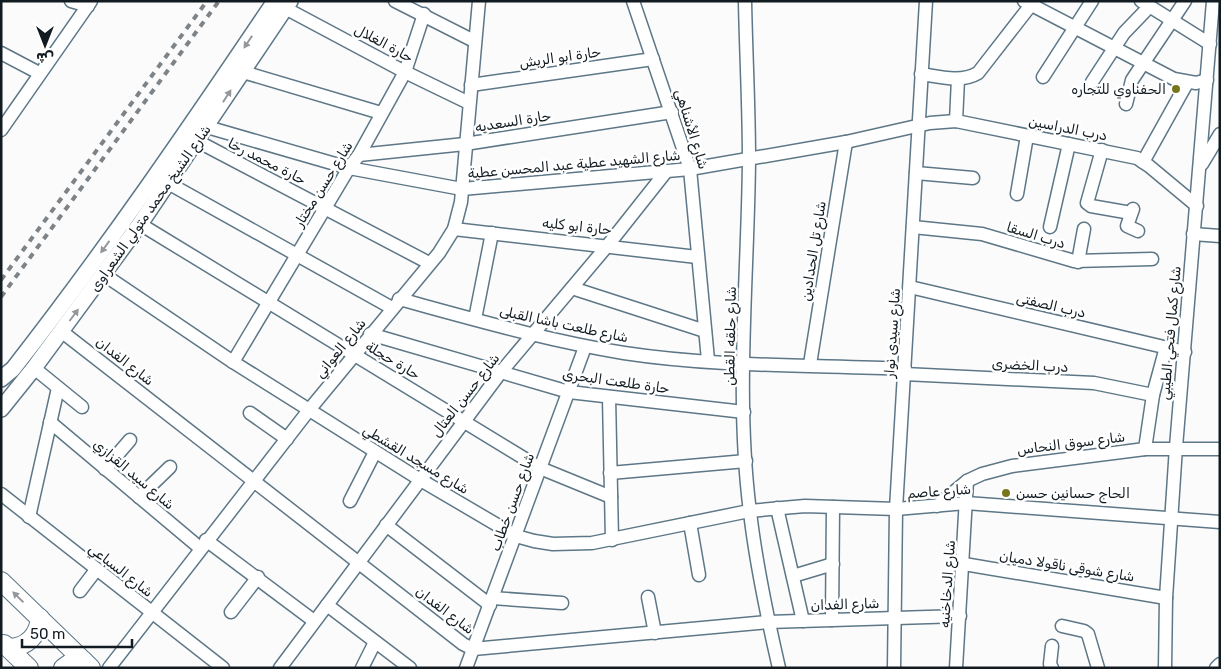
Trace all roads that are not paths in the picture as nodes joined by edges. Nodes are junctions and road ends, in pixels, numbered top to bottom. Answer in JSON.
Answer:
{"nodes":[{"id":1,"x":71,"y":1,"type":"edge"},
{"id":2,"x":395,"y":1,"type":"edge"},
{"id":3,"x":479,"y":1,"type":"edge"},
{"id":4,"x":633,"y":1,"type":"edge"},
{"id":5,"x":745,"y":1,"type":"edge"},
{"id":6,"x":926,"y":1,"type":"edge"},
{"id":7,"x":1092,"y":1,"type":"edge"},
{"id":8,"x":1185,"y":1,"type":"edge"},
{"id":9,"x":1213,"y":1,"type":"edge"},
{"id":10,"x":1030,"y":2,"type":"edge"},
{"id":11,"x":283,"y":3,"type":"edge"},
{"id":12,"x":90,"y":4,"type":"edge"},
{"id":13,"x":1145,"y":4,"type":"edge"},
{"id":14,"x":424,"y":14,"type":"junction"},
{"id":15,"x":1171,"y":20,"type":"junction"},
{"id":16,"x":1074,"y":27,"type":"junction"},
{"id":17,"x":474,"y":41,"type":"junction"},
{"id":18,"x":1210,"y":44,"type":"junction"},
{"id":19,"x":1114,"y":48,"type":"junction"},
{"id":20,"x":1,"y":52,"type":"edge"},
{"id":21,"x":653,"y":59,"type":"junction"},
{"id":22,"x":1142,"y":62,"type":"junction"},
{"id":23,"x":243,"y":72,"type":"junction"},
{"id":24,"x":404,"y":72,"type":"junction"},
{"id":25,"x":40,"y":73,"type":"junction"},
{"id":26,"x":921,"y":74,"type":"junction"},
{"id":27,"x":1043,"y":77,"type":"dead end"},
{"id":28,"x":958,"y":79,"type":"junction"},
{"id":29,"x":1207,"y":80,"type":"junction"},
{"id":30,"x":1092,"y":82,"type":"dead end"},
{"id":31,"x":1186,"y":83,"type":"junction"},
{"id":32,"x":471,"y":85,"type":"junction"},
{"id":33,"x":469,"y":103,"type":"junction"},
{"id":34,"x":1126,"y":104,"type":"dead end"},
{"id":35,"x":672,"y":112,"type":"junction"},
{"id":36,"x":382,"y":113,"type":"junction"},
{"id":37,"x":956,"y":121,"type":"junction"},
{"id":38,"x":918,"y":126,"type":"junction"},
{"id":39,"x":207,"y":127,"type":"junction"},
{"id":40,"x":1,"y":130,"type":"edge"},
{"id":41,"x":1220,"y":134,"type":"edge"},
{"id":42,"x":1027,"y":136,"type":"junction"},
{"id":43,"x":197,"y":141,"type":"junction"},
{"id":44,"x":846,"y":142,"type":"junction"},
{"id":45,"x":466,"y":144,"type":"junction"},
{"id":46,"x":1069,"y":144,"type":"junction"},
{"id":47,"x":1102,"y":150,"type":"junction"},
{"id":48,"x":360,"y":155,"type":"junction"},
{"id":49,"x":749,"y":160,"type":"junction"},
{"id":50,"x":1143,"y":162,"type":"junction"},
{"id":51,"x":1200,"y":167,"type":"junction"},
{"id":52,"x":349,"y":168,"type":"junction"},
{"id":53,"x":690,"y":169,"type":"junction"},
{"id":54,"x":665,"y":173,"type":"junction"},
{"id":55,"x":916,"y":173,"type":"junction"},
{"id":56,"x":972,"y":178,"type":"dead end"},
{"id":57,"x":168,"y":183,"type":"junction"},
{"id":58,"x":462,"y":189,"type":"junction"},
{"id":59,"x":1017,"y":194,"type":"dead end"},
{"id":60,"x":1197,"y":206,"type":"junction"},
{"id":61,"x":325,"y":208,"type":"junction"},
{"id":62,"x":140,"y":224,"type":"junction"},
{"id":63,"x":913,"y":227,"type":"junction"},
{"id":64,"x":1050,"y":227,"type":"dead end"},
{"id":65,"x":454,"y":229,"type":"junction"},
{"id":66,"x":1084,"y":229,"type":"dead end"},
{"id":67,"x":1138,"y":231,"type":"dead end"},
{"id":68,"x":492,"y":232,"type":"junction"},
{"id":69,"x":1193,"y":234,"type":"junction"},
{"id":70,"x":1220,"y":236,"type":"edge"},
{"id":71,"x":608,"y":245,"type":"junction"},
{"id":72,"x":297,"y":256,"type":"junction"},
{"id":73,"x":697,"y":256,"type":"junction"},
{"id":74,"x":1152,"y":259,"type":"dead end"},
{"id":75,"x":1078,"y":262,"type":"junction"},
{"id":76,"x":430,"y":263,"type":"junction"},
{"id":77,"x":103,"y":274,"type":"junction"},
{"id":78,"x":910,"y":287,"type":"junction"},
{"id":79,"x":572,"y":288,"type":"junction"},
{"id":80,"x":269,"y":302,"type":"junction"},
{"id":81,"x":395,"y":304,"type":"junction"},
{"id":82,"x":475,"y":319,"type":"junction"},
{"id":83,"x":61,"y":331,"type":"junction"},
{"id":84,"x":705,"y":331,"type":"junction"},
{"id":85,"x":370,"y":334,"type":"junction"},
{"id":86,"x":534,"y":334,"type":"junction"},
{"id":87,"x":586,"y":346,"type":"junction"},
{"id":88,"x":1166,"y":347,"type":"junction"},
{"id":89,"x":1185,"y":352,"type":"junction"},
{"id":90,"x":354,"y":354,"type":"junction"},
{"id":91,"x":708,"y":360,"type":"junction"},
{"id":92,"x":233,"y":362,"type":"junction"},
{"id":93,"x":743,"y":362,"type":"junction"},
{"id":94,"x":810,"y":364,"type":"junction"},
{"id":95,"x":34,"y":368,"type":"junction"},
{"id":96,"x":904,"y":371,"type":"junction"},
{"id":97,"x":501,"y":372,"type":"junction"},
{"id":98,"x":1,"y":379,"type":"edge"},
{"id":99,"x":58,"y":388,"type":"junction"},
{"id":100,"x":568,"y":392,"type":"junction"},
{"id":101,"x":1153,"y":395,"type":"junction"},
{"id":102,"x":609,"y":397,"type":"junction"},
{"id":103,"x":82,"y":407,"type":"dead end"},
{"id":104,"x":1,"y":409,"type":"edge"},
{"id":105,"x":310,"y":410,"type":"junction"},
{"id":106,"x":250,"y":412,"type":"dead end"},
{"id":107,"x":744,"y":412,"type":"junction"},
{"id":108,"x":464,"y":421,"type":"junction"},
{"id":109,"x":50,"y":422,"type":"junction"},
{"id":110,"x":287,"y":439,"type":"junction"},
{"id":111,"x":130,"y":440,"type":"dead end"},
{"id":112,"x":1176,"y":447,"type":"junction"},
{"id":113,"x":1145,"y":449,"type":"junction"},
{"id":114,"x":1220,"y":449,"type":"edge"},
{"id":115,"x":375,"y":452,"type":"junction"},
{"id":116,"x":746,"y":460,"type":"junction"},
{"id":117,"x":170,"y":467,"type":"dead end"},
{"id":118,"x":540,"y":468,"type":"junction"},
{"id":119,"x":105,"y":469,"type":"junction"},
{"id":120,"x":610,"y":473,"type":"junction"},
{"id":121,"x":419,"y":479,"type":"junction"},
{"id":122,"x":255,"y":480,"type":"junction"},
{"id":123,"x":967,"y":481,"type":"junction"},
{"id":124,"x":1,"y":494,"type":"edge"},
{"id":125,"x":139,"y":497,"type":"junction"},
{"id":126,"x":611,"y":497,"type":"junction"},
{"id":127,"x":350,"y":501,"type":"dead end"},
{"id":128,"x":966,"y":503,"type":"junction"},
{"id":129,"x":937,"y":506,"type":"junction"},
{"id":130,"x":834,"y":507,"type":"junction"},
{"id":131,"x":777,"y":508,"type":"junction"},
{"id":132,"x":896,"y":509,"type":"junction"},
{"id":133,"x":750,"y":511,"type":"junction"},
{"id":134,"x":29,"y":517,"type":"junction"},
{"id":135,"x":1171,"y":518,"type":"junction"},
{"id":136,"x":1220,"y":522,"type":"edge"},
{"id":137,"x":690,"y":523,"type":"junction"},
{"id":138,"x":386,"y":525,"type":"junction"},
{"id":139,"x":516,"y":536,"type":"junction"},
{"id":140,"x":612,"y":540,"type":"junction"},
{"id":141,"x":203,"y":544,"type":"junction"},
{"id":142,"x":358,"y":563,"type":"junction"},
{"id":143,"x":833,"y":564,"type":"junction"},
{"id":144,"x":964,"y":564,"type":"junction"},
{"id":145,"x":96,"y":570,"type":"junction"},
{"id":146,"x":699,"y":575,"type":"dead end"},
{"id":147,"x":793,"y":576,"type":"junction"},
{"id":148,"x":258,"y":577,"type":"junction"},
{"id":149,"x":1,"y":581,"type":"edge"},
{"id":150,"x":80,"y":591,"type":"dead end"},
{"id":151,"x":648,"y":597,"type":"dead end"},
{"id":152,"x":1166,"y":598,"type":"junction"},
{"id":153,"x":491,"y":602,"type":"junction"},
{"id":154,"x":562,"y":603,"type":"dead end"},
{"id":155,"x":327,"y":605,"type":"junction"},
{"id":156,"x":151,"y":612,"type":"junction"},
{"id":157,"x":231,"y":612,"type":"dead end"},
{"id":158,"x":960,"y":616,"type":"junction"},
{"id":159,"x":40,"y":618,"type":"junction"},
{"id":160,"x":894,"y":618,"type":"junction"},
{"id":161,"x":832,"y":620,"type":"junction"},
{"id":162,"x":314,"y":621,"type":"junction"},
{"id":163,"x":803,"y":621,"type":"junction"},
{"id":164,"x":768,"y":622,"type":"junction"},
{"id":165,"x":1062,"y":626,"type":"dead end"},
{"id":166,"x":655,"y":633,"type":"junction"},
{"id":167,"x":375,"y":642,"type":"junction"},
{"id":168,"x":5,"y":645,"type":"edge"},
{"id":169,"x":1052,"y":646,"type":"dead end"},
{"id":170,"x":473,"y":649,"type":"junction"},
{"id":171,"x":87,"y":664,"type":"edge"},
{"id":172,"x":1220,"y":664,"type":"edge"},
{"id":173,"x":29,"y":668,"type":"edge"},
{"id":174,"x":63,"y":668,"type":"edge"},
{"id":175,"x":109,"y":668,"type":"edge"},
{"id":176,"x":223,"y":668,"type":"edge"},
{"id":177,"x":280,"y":668,"type":"edge"},
{"id":178,"x":362,"y":668,"type":"edge"},
{"id":179,"x":410,"y":668,"type":"edge"},
{"id":180,"x":466,"y":668,"type":"edge"},
{"id":181,"x":779,"y":668,"type":"edge"},
{"id":182,"x":894,"y":668,"type":"edge"},
{"id":183,"x":956,"y":668,"type":"edge"},
{"id":184,"x":1052,"y":668,"type":"edge"},
{"id":185,"x":1098,"y":668,"type":"edge"},
{"id":186,"x":1165,"y":668,"type":"edge"},
{"id":187,"x":1216,"y":668,"type":"edge"}],
"edges":[{"from":1,"to":12,"type":"street"},
{"from":2,"to":14,"type":"street"},
{"from":3,"to":17,"type":"street","name":"شارع العواني"},
{"from":4,"to":21,"type":"street","name":"شارع الأشناهي"},
{"from":5,"to":49,"type":"street","name":"شارع حلقه القطن"},
{"from":6,"to":26,"type":"street","name":"شارع سيدى نوار"},
{"from":7,"to":16,"type":"street"},
{"from":8,"to":15,"type":"street"},
{"from":9,"to":18,"type":"street","name":"شارع كمال فتحي الطيبي"},
{"from":10,"to":16,"type":"street"},
{"from":10,"to":28,"type":"street"},
{"from":11,"to":23,"type":"street","name":"شارع الشيخ محمد متولي الشعراوى"},
{"from":11,"to":24,"type":"street","name":"حارة الغلال"},
{"from":11,"to":98,"type":"street","name":"شارع الشيخ محمد متولي الشعراوى","one_way":true},
{"from":12,"to":25,"type":"street"},
{"from":13,"to":15,"type":"street"},
{"from":13,"to":19,"type":"street"},
{"from":14,"to":17,"type":"street"},
{"from":14,"to":24,"type":"street","name":"شارع حسن مختار"},
{"from":15,"to":18,"type":"street"},
{"from":15,"to":22,"type":"street"},
{"from":16,"to":19,"type":"street"},
{"from":16,"to":27,"type":"street"},
{"from":17,"to":32,"type":"street","name":"شارع العواني"},
{"from":18,"to":29,"type":"street","name":"شارع كمال فتحي الطيبي"},
{"from":19,"to":22,"type":"street"},
{"from":19,"to":30,"type":"street"},
{"from":20,"to":25,"type":"street"},
{"from":21,"to":32,"type":"street","name":"حارة ابو الريش"},
{"from":21,"to":35,"type":"street","name":"شارع الأشناهي"},
{"from":22,"to":31,"type":"street"},
{"from":22,"to":34,"type":"street"},
{"from":23,"to":36,"type":"street"},
{"from":39,"to":23,"type":"street","name":"شارع الشيخ محمد متولي الشعراوى","one_way":true},
{"from":24,"to":33,"type":"street","name":"حارة الغلال"},
{"from":24,"to":36,"type":"street","name":"شارع حسن مختار"},
{"from":25,"to":40,"type":"street"},
{"from":26,"to":28,"type":"street"},
{"from":26,"to":38,"type":"street","name":"شارع سيدى نوار"},
{"from":28,"to":37,"type":"street"},
{"from":29,"to":31,"type":"street"},
{"from":29,"to":51,"type":"street","name":"شارع كمال فتحي الطيبي"},
{"from":31,"to":50,"type":"street"},
{"from":32,"to":33,"type":"street","name":"شارع العواني"},
{"from":33,"to":45,"type":"street","name":"شارع العواني"},
{"from":35,"to":45,"type":"street","name":"حارة السعديه"},
{"from":35,"to":53,"type":"street","name":"شارع الأشناهي"},
{"from":36,"to":48,"type":"street","name":"شارع حسن مختار"},
{"from":37,"to":38,"type":"street","name":"درب الدراسين"},
{"from":37,"to":42,"type":"street","name":"درب الدراسين"},
{"from":38,"to":44,"type":"street","name":"شارع الشهيد عطية عبد المحسن عطية"},
{"from":38,"to":55,"type":"street","name":"شارع سيدى نوار"},
{"from":39,"to":43,"type":"street","name":"شارع الشيخ محمد متولي الشعراوى"},
{"from":39,"to":52,"type":"street","name":"شارع الشهيد عطية عبد المحسن عطية"},
{"from":41,"to":51,"type":"street"},
{"from":42,"to":46,"type":"street","name":"درب الدراسين"},
{"from":42,"to":59,"type":"street"},
{"from":43,"to":57,"type":"street","name":"شارع الشيخ محمد متولي الشعراوى"},
{"from":43,"to":61,"type":"street","name":"حارة محمد رخا"},
{"from":44,"to":49,"type":"street","name":"شارع الشهيد عطية عبد المحسن عطية"},
{"from":44,"to":94,"type":"street","name":"شارع تل الحدادين"},
{"from":45,"to":48,"type":"street","name":"حارة السعديه"},
{"from":45,"to":58,"type":"street","name":"شارع العواني"},
{"from":46,"to":47,"type":"street","name":"درب الدراسين"},
{"from":46,"to":64,"type":"street"},
{"from":47,"to":50,"type":"street","name":"درب الدراسين"},
{"from":47,"to":67,"type":"street"},
{"from":48,"to":52,"type":"street","name":"شارع حسن مختار"},
{"from":49,"to":53,"type":"street","name":"شارع الشهيد عطية عبد المحسن عطية"},
{"from":49,"to":93,"type":"street","name":"شارع حلقه القطن"},
{"from":50,"to":60,"type":"street","name":"درب الدراسين"},
{"from":51,"to":60,"type":"street","name":"شارع كمال فتحي الطيبي"},
{"from":52,"to":58,"type":"street","name":"شارع الشهيد عطية عبد المحسن عطية"},
{"from":52,"to":61,"type":"street","name":"شارع حسن مختار"},
{"from":53,"to":54,"type":"street","name":"شارع الشهيد عطية عبد المحسن عطية"},
{"from":53,"to":73,"type":"street","name":"شارع الأشناهي"},
{"from":54,"to":58,"type":"street","name":"شارع الشهيد عطية عبد المحسن عطية"},
{"from":54,"to":71,"type":"street","name":"شارع حسن العتال"},
{"from":55,"to":56,"type":"street"},
{"from":55,"to":63,"type":"street","name":"شارع سيدى نوار"},
{"from":57,"to":62,"type":"street","name":"شارع الشيخ محمد متولي الشعراوى"},
{"from":57,"to":72,"type":"street","name":"شارع طلعت باشا القبلى"},
{"from":58,"to":65,"type":"street","name":"شارع العواني"},
{"from":60,"to":69,"type":"street","name":"شارع كمال فتحي الطيبي"},
{"from":61,"to":72,"type":"street","name":"شارع حسن مختار"},
{"from":61,"to":76,"type":"street","name":"حارة محمد رخا"},
{"from":62,"to":77,"type":"street","name":"شارع الشيخ محمد متولي الشعراوى"},
{"from":62,"to":80,"type":"street","name":"حارة حجلة"},
{"from":63,"to":75,"type":"street","name":"درب السقا"},
{"from":63,"to":78,"type":"street","name":"شارع سيدى نوار"},
{"from":65,"to":68,"type":"street","name":"حارة ابو كليه"},
{"from":65,"to":76,"type":"street","name":"شارع العواني"},
{"from":66,"to":75,"type":"street"},
{"from":68,"to":71,"type":"street","name":"حارة ابو كليه"},
{"from":68,"to":82,"type":"street"},
{"from":69,"to":70,"type":"street"},
{"from":69,"to":89,"type":"street","name":"شارع كمال فتحي الطيبي"},
{"from":71,"to":73,"type":"street","name":"حارة ابو كليه"},
{"from":71,"to":79,"type":"street","name":"شارع حسن العتال"},
{"from":72,"to":80,"type":"street","name":"شارع حسن مختار"},
{"from":72,"to":81,"type":"street","name":"شارع طلعت باشا القبلى"},
{"from":73,"to":84,"type":"street","name":"شارع الأشناهي"},
{"from":74,"to":75,"type":"street","name":"درب السقا"},
{"from":76,"to":81,"type":"street","name":"شارع العواني"},
{"from":83,"to":77,"type":"street","name":"شارع الشيخ محمد متولي الشعراوى","one_way":true},
{"from":77,"to":92,"type":"street","name":"شارع مسجد القشطي"},
{"from":78,"to":88,"type":"street","name":"درب الصفتى"},
{"from":78,"to":96,"type":"street","name":"شارع سيدى نوار"},
{"from":79,"to":84,"type":"street"},
{"from":79,"to":86,"type":"street","name":"شارع حسن العتال"},
{"from":80,"to":90,"type":"street","name":"حارة حجلة"},
{"from":80,"to":92,"type":"street","name":"شارع حسن مختار"},
{"from":81,"to":82,"type":"street","name":"شارع طلعت باشا القبلى"},
{"from":81,"to":85,"type":"street","name":"شارع العواني"},
{"from":82,"to":86,"type":"street","name":"شارع طلعت باشا القبلى"},
{"from":83,"to":95,"type":"street","name":"شارع الشيخ محمد متولي الشعراوى"},
{"from":83,"to":122,"type":"street","name":"شارع الفدان"},
{"from":84,"to":91,"type":"street","name":"شارع الأشناهي"},
{"from":85,"to":90,"type":"street","name":"شارع العواني"},
{"from":85,"to":97,"type":"street","name":"حارة طلعت البحرى"},
{"from":86,"to":87,"type":"street","name":"شارع طلعت باشا القبلى"},
{"from":86,"to":97,"type":"street","name":"شارع حسن العتال"},
{"from":87,"to":91,"type":"street","name":"شارع طلعت باشا القبلى"},
{"from":87,"to":100,"type":"street","name":"شارع حسن خطاب"},
{"from":88,"to":89,"type":"street","name":"درب الصفتى"},
{"from":88,"to":101,"type":"street"},
{"from":89,"to":112,"type":"street","name":"شارع كمال فتحي الطيبي"},
{"from":90,"to":105,"type":"street","name":"شارع العواني"},
{"from":90,"to":108,"type":"street","name":"حارة حجلة"},
{"from":91,"to":93,"type":"street","name":"شارع طلعت باشا القبلى"},
{"from":92,"to":105,"type":"street","name":"شارع مسجد القشطي"},
{"from":93,"to":94,"type":"street","name":"شارع طلعت باشا القبلى"},
{"from":93,"to":107,"type":"street","name":"شارع حلقه القطن"},
{"from":94,"to":96,"type":"street","name":"شارع طلعت باشا القبلى"},
{"from":95,"to":99,"type":"street"},
{"from":95,"to":104,"type":"street","name":"شارع الشيخ محمد متولي الشعراوى"},
{"from":96,"to":101,"type":"street","name":"درب الخضرى"},
{"from":96,"to":132,"type":"street","name":"شارع سيدى نوار"},
{"from":97,"to":100,"type":"street","name":"حارة طلعت البحرى"},
{"from":97,"to":108,"type":"street","name":"شارع حسن العتال"},
{"from":99,"to":103,"type":"street"},
{"from":99,"to":109,"type":"street"},
{"from":100,"to":102,"type":"street","name":"حارة طلعت البحرى"},
{"from":100,"to":118,"type":"street","name":"شارع حسن خطاب"},
{"from":101,"to":113,"type":"street"},
{"from":102,"to":107,"type":"street","name":"حارة طلعت البحرى"},
{"from":102,"to":120,"type":"street"},
{"from":105,"to":110,"type":"street","name":"شارع العواني"},
{"from":105,"to":115,"type":"street","name":"شارع مسجد القشطي"},
{"from":106,"to":110,"type":"street"},
{"from":107,"to":116,"type":"street","name":"شارع حلقه القطن"},
{"from":108,"to":118,"type":"street","name":"حارة حجلة"},
{"from":108,"to":121,"type":"street","name":"شارع حسن العتال"},
{"from":109,"to":119,"type":"street","name":"شارع سيد القزازي"},
{"from":109,"to":134,"type":"street"},
{"from":110,"to":122,"type":"street","name":"شارع العواني"},
{"from":111,"to":119,"type":"street"},
{"from":112,"to":113,"type":"street","name":"شارع سوق النحاس"},
{"from":112,"to":114,"type":"street","name":"شارع سوق النحاس"},
{"from":112,"to":135,"type":"street","name":"شارع كمال فتحي الطيبي"},
{"from":113,"to":123,"type":"street","name":"شارع سوق النحاس"},
{"from":115,"to":121,"type":"street","name":"شارع مسجد القشطي"},
{"from":115,"to":127,"type":"street"},
{"from":116,"to":120,"type":"street"},
{"from":116,"to":133,"type":"street","name":"شارع حلقه القطن"},
{"from":117,"to":125,"type":"street"},
{"from":118,"to":126,"type":"street","name":"حارة حجلة"},
{"from":118,"to":139,"type":"street","name":"شارع حسن خطاب"},
{"from":119,"to":125,"type":"street","name":"شارع سيد القزازي"},
{"from":120,"to":126,"type":"street"},
{"from":121,"to":138,"type":"street","name":"شارع حسن العتال"},
{"from":121,"to":139,"type":"street","name":"شارع مسجد القشطي"},
{"from":122,"to":141,"type":"street","name":"شارع العواني"},
{"from":122,"to":142,"type":"street","name":"شارع الفدان"},
{"from":123,"to":128,"type":"street","name":"شارع الدخاخنيه"},
{"from":123,"to":129,"type":"street","name":"شارع سوق النحاس"},
{"from":124,"to":134,"type":"street","name":"شارع السباعي"},
{"from":125,"to":141,"type":"street","name":"شارع سيد القزازي"},
{"from":126,"to":140,"type":"street"},
{"from":128,"to":129,"type":"street","name":"شارع عاصم"},
{"from":128,"to":135,"type":"street","name":"شارع عاصم"},
{"from":128,"to":144,"type":"street","name":"شارع الدخاخنيه"},
{"from":129,"to":132,"type":"street","name":"شارع عاصم"},
{"from":130,"to":131,"type":"street","name":"شارع عاصم"},
{"from":130,"to":132,"type":"street","name":"شارع عاصم"},
{"from":130,"to":143,"type":"street"},
{"from":131,"to":133,"type":"street","name":"شارع عاصم"},
{"from":131,"to":147,"type":"street"},
{"from":132,"to":160,"type":"street","name":"شارع سيدى نوار"},
{"from":133,"to":137,"type":"street","name":"شارع مسجد القشطي"},
{"from":133,"to":164,"type":"street","name":"شارع حلقه القطن"},
{"from":134,"to":145,"type":"street","name":"شارع السباعي"},
{"from":135,"to":136,"type":"street","name":"شارع عاصم"},
{"from":135,"to":152,"type":"street","name":"شارع كمال فتحي الطيبي"},
{"from":137,"to":140,"type":"street","name":"شارع مسجد القشطي"},
{"from":137,"to":146,"type":"street"},
{"from":138,"to":142,"type":"street","name":"شارع حسن العتال"},
{"from":138,"to":153,"type":"street"},
{"from":139,"to":140,"type":"street","name":"شارع مسجد القشطي"},
{"from":139,"to":153,"type":"street","name":"شارع حسن خطاب"},
{"from":141,"to":148,"type":"street","name":"شارع سيد القزازي"},
{"from":141,"to":156,"type":"street","name":"شارع العواني"},
{"from":142,"to":155,"type":"street","name":"شارع حسن العتال"},
{"from":142,"to":170,"type":"street","name":"شارع الفدان"},
{"from":143,"to":147,"type":"street"},
{"from":143,"to":161,"type":"street"},
{"from":144,"to":152,"type":"street","name":"شارع شوقى ناقولا دميان"},
{"from":144,"to":158,"type":"street","name":"شارع الدخاخنيه"},
{"from":145,"to":150,"type":"street"},
{"from":145,"to":156,"type":"street","name":"شارع السباعي"},
{"from":147,"to":163,"type":"street"},
{"from":148,"to":157,"type":"street"},
{"from":148,"to":162,"type":"street","name":"شارع سيد القزازي"},
{"from":159,"to":149,"type":"main road","one_way":true},
{"from":151,"to":166,"type":"street"},
{"from":152,"to":186,"type":"street","name":"شارع كمال فتحي الطيبي"},
{"from":153,"to":154,"type":"street"},
{"from":153,"to":170,"type":"street","name":"شارع حسن خطاب"},
{"from":155,"to":162,"type":"street","name":"شارع حسن العتال"},
{"from":155,"to":167,"type":"street"},
{"from":156,"to":175,"type":"street","name":"شارع العواني"},
{"from":156,"to":176,"type":"street","name":"شارع السباعي"},
{"from":158,"to":160,"type":"street","name":"شارع الفدان"},
{"from":158,"to":183,"type":"street","name":"شارع الدخاخنيه"},
{"from":159,"to":168,"type":"main road"},
{"from":159,"to":171,"type":"main road"},
{"from":160,"to":161,"type":"street","name":"شارع الفدان"},
{"from":160,"to":182,"type":"street","name":"شارع سيدى نوار"},
{"from":161,"to":163,"type":"street","name":"شارع الفدان"},
{"from":162,"to":177,"type":"street","name":"شارع حسن العتال"},
{"from":163,"to":164,"type":"street","name":"شارع الفدان"},
{"from":164,"to":166,"type":"street","name":"شارع الفدان"},
{"from":164,"to":181,"type":"street","name":"شارع حلقه القطن"},
{"from":165,"to":185,"type":"street"},
{"from":166,"to":170,"type":"street","name":"شارع الفدان"},
{"from":167,"to":178,"type":"street"},
{"from":167,"to":179,"type":"street"},
{"from":168,"to":173,"type":"main road"},
{"from":169,"to":184,"type":"street"},
{"from":170,"to":180,"type":"street","name":"شارع حسن خطاب"},
{"from":171,"to":174,"type":"main road"},
{"from":172,"to":187,"type":"street"}]}
